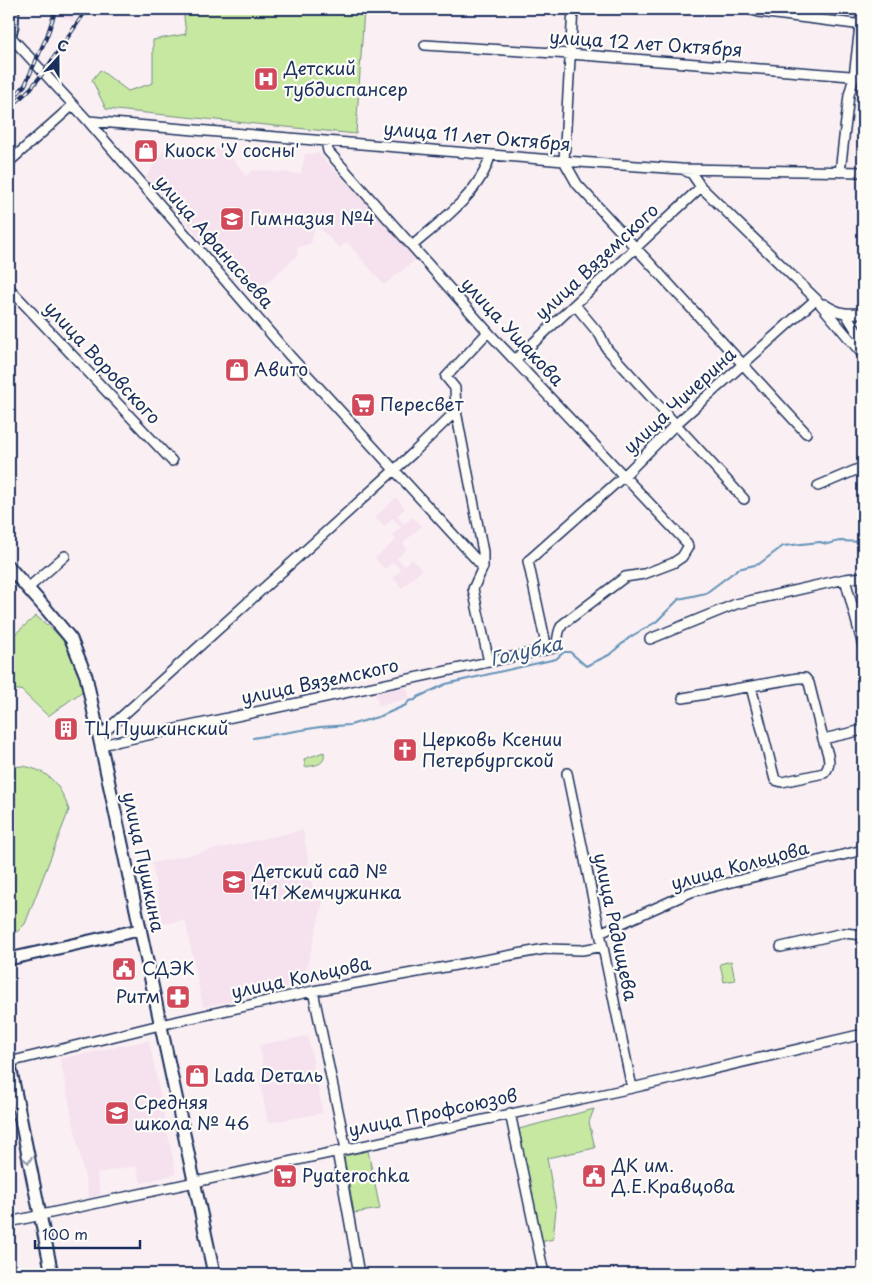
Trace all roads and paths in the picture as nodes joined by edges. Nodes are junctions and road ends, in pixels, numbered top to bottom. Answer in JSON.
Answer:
{"nodes":[{"id":1,"x":13,"y":9,"type":"edge"},
{"id":2,"x":573,"y":9,"type":"edge"},
{"id":3,"x":748,"y":9,"type":"edge"},
{"id":4,"x":862,"y":9,"type":"edge"},
{"id":5,"x":862,"y":25,"type":"edge"},
{"id":6,"x":10,"y":31,"type":"edge"},
{"id":7,"x":425,"y":45,"type":"dead end"},
{"id":8,"x":570,"y":54,"type":"junction"},
{"id":9,"x":859,"y":77,"type":"edge"},
{"id":10,"x":73,"y":105,"type":"junction"},
{"id":11,"x":88,"y":121,"type":"junction"},
{"id":12,"x":326,"y":141,"type":"junction"},
{"id":13,"x":490,"y":156,"type":"junction"},
{"id":14,"x":564,"y":161,"type":"junction"},
{"id":15,"x":9,"y":162,"type":"edge"},
{"id":16,"x":681,"y":169,"type":"junction"},
{"id":17,"x":840,"y":172,"type":"junction"},
{"id":18,"x":863,"y":172,"type":"edge"},
{"id":19,"x":701,"y":187,"type":"junction"},
{"id":20,"x":412,"y":246,"type":"junction"},
{"id":21,"x":636,"y":249,"type":"junction"},
{"id":22,"x":9,"y":288,"type":"edge"},
{"id":23,"x":816,"y":299,"type":"junction"},
{"id":24,"x":576,"y":305,"type":"junction"},
{"id":25,"x":863,"y":313,"type":"edge"},
{"id":26,"x":846,"y":314,"type":"junction"},
{"id":27,"x":488,"y":332,"type":"junction"},
{"id":28,"x":863,"y":355,"type":"edge"},
{"id":29,"x":516,"y":360,"type":"junction"},
{"id":30,"x":743,"y":364,"type":"junction"},
{"id":31,"x":456,"y":411,"type":"junction"},
{"id":32,"x":675,"y":425,"type":"junction"},
{"id":33,"x":806,"y":433,"type":"dead end"},
{"id":34,"x":172,"y":461,"type":"dead end"},
{"id":35,"x":863,"y":468,"type":"edge"},
{"id":36,"x":393,"y":470,"type":"junction"},
{"id":37,"x":624,"y":476,"type":"junction"},
{"id":38,"x":818,"y":486,"type":"dead end"},
{"id":39,"x":744,"y":499,"type":"dead end"},
{"id":40,"x":66,"y":556,"type":"dead end"},
{"id":41,"x":9,"y":567,"type":"edge"},
{"id":42,"x":483,"y":567,"type":"junction"},
{"id":43,"x":863,"y":577,"type":"edge"},
{"id":44,"x":845,"y":579,"type":"junction"},
{"id":45,"x":28,"y":588,"type":"junction"},
{"id":46,"x":650,"y":640,"type":"dead end"},
{"id":47,"x":863,"y":646,"type":"edge"},
{"id":48,"x":547,"y":650,"type":"junction"},
{"id":49,"x":489,"y":662,"type":"junction"},
{"id":50,"x":751,"y":687,"type":"junction"},
{"id":51,"x":683,"y":698,"type":"dead end"},
{"id":52,"x":863,"y":730,"type":"edge"},
{"id":53,"x":823,"y":738,"type":"junction"},
{"id":54,"x":100,"y":741,"type":"junction"},
{"id":55,"x":567,"y":773,"type":"dead end"},
{"id":56,"x":863,"y":850,"type":"edge"},
{"id":57,"x":139,"y":930,"type":"junction"},
{"id":58,"x":600,"y":932,"type":"junction"},
{"id":59,"x":863,"y":936,"type":"edge"},
{"id":60,"x":603,"y":946,"type":"junction"},
{"id":61,"x":781,"y":947,"type":"dead end"},
{"id":62,"x":9,"y":959,"type":"edge"},
{"id":63,"x":313,"y":991,"type":"junction"},
{"id":64,"x":160,"y":1024,"type":"junction"},
{"id":65,"x":863,"y":1034,"type":"edge"},
{"id":66,"x":9,"y":1061,"type":"edge"},
{"id":67,"x":632,"y":1088,"type":"junction"},
{"id":68,"x":510,"y":1113,"type":"junction"},
{"id":69,"x":346,"y":1149,"type":"junction"},
{"id":70,"x":336,"y":1151,"type":"junction"},
{"id":71,"x":194,"y":1182,"type":"junction"},
{"id":72,"x":39,"y":1216,"type":"junction"},
{"id":73,"x":9,"y":1222,"type":"edge"},
{"id":74,"x":52,"y":1274,"type":"edge"},
{"id":75,"x":214,"y":1274,"type":"edge"},
{"id":76,"x":359,"y":1274,"type":"edge"},
{"id":77,"x":544,"y":1274,"type":"edge"}],
"edges":[{"from":1,"to":6,"type":"main road"},
{"from":2,"to":8,"type":"street"},
{"from":3,"to":5,"type":"street"},
{"from":4,"to":5,"type":"street"},
{"from":5,"to":9,"type":"street"},
{"from":6,"to":10,"type":"street","name":"улица Афанасьева"},
{"from":7,"to":8,"type":"street","name":"улица 12 лет Октября"},
{"from":8,"to":9,"type":"street","name":"улица 12 лет Октября"},
{"from":8,"to":14,"type":"street"},
{"from":9,"to":17,"type":"street"},
{"from":10,"to":11,"type":"street","name":"улица Афанасьева"},
{"from":10,"to":15,"type":"street"},
{"from":11,"to":12,"type":"street","name":"улица 11 лет Октября"},
{"from":11,"to":36,"type":"street","name":"улица Афанасьева"},
{"from":12,"to":13,"type":"street","name":"улица 11 лет Октября"},
{"from":12,"to":20,"type":"street","name":"улица Ушакова"},
{"from":13,"to":14,"type":"street","name":"улица 11 лет Октября"},
{"from":13,"to":20,"type":"street"},
{"from":14,"to":16,"type":"street","name":"улица 11 лет Октября"},
{"from":14,"to":21,"type":"street"},
{"from":16,"to":17,"type":"street","name":"улица 11 лет Октября"},
{"from":16,"to":19,"type":"street"},
{"from":17,"to":18,"type":"street","name":"улица 11 лет Октября"},
{"from":19,"to":21,"type":"street","name":"улица Вяземского"},
{"from":19,"to":23,"type":"street"},
{"from":20,"to":27,"type":"street","name":"улица Ушакова"},
{"from":21,"to":24,"type":"street","name":"улица Вяземского"},
{"from":21,"to":30,"type":"street"},
{"from":22,"to":34,"type":"street","name":"улица Воровского"},
{"from":23,"to":26,"type":"street"},
{"from":23,"to":28,"type":"street"},
{"from":23,"to":30,"type":"street","name":"улица Чичерина"},
{"from":24,"to":29,"type":"street","name":"улица Вяземского"},
{"from":24,"to":32,"type":"street"},
{"from":25,"to":26,"type":"street"},
{"from":26,"to":28,"type":"street"},
{"from":27,"to":29,"type":"street","name":"улица Ушакова"},
{"from":27,"to":31,"type":"street"},
{"from":29,"to":37,"type":"street","name":"улица Ушакова"},
{"from":30,"to":32,"type":"street","name":"улица Чичерина"},
{"from":30,"to":33,"type":"street"},
{"from":31,"to":36,"type":"street"},
{"from":31,"to":42,"type":"street"},
{"from":32,"to":37,"type":"street","name":"улица Чичерина"},
{"from":32,"to":39,"type":"street"},
{"from":35,"to":38,"type":"street"},
{"from":36,"to":42,"type":"street","name":"улица Афанасьева"},
{"from":36,"to":54,"type":"street"},
{"from":37,"to":48,"type":"street","name":"улица Чичерина"},
{"from":37,"to":48,"type":"street","name":"улица Ушакова"},
{"from":40,"to":45,"type":"street"},
{"from":41,"to":45,"type":"main road","name":"улица Пушкина"},
{"from":42,"to":49,"type":"street"},
{"from":43,"to":44,"type":"street"},
{"from":44,"to":46,"type":"street"},
{"from":44,"to":47,"type":"street"},
{"from":45,"to":54,"type":"main road","name":"улица Пушкина"},
{"from":48,"to":49,"type":"street","name":"улица Вяземского"},
{"from":49,"to":54,"type":"street","name":"улица Вяземского"},
{"from":50,"to":51,"type":"street"},
{"from":50,"to":53,"type":"street"},
{"from":50,"to":53,"type":"street"},
{"from":52,"to":53,"type":"street"},
{"from":54,"to":57,"type":"main road","name":"улица Пушкина"},
{"from":55,"to":58,"type":"street","name":"улица Радищева"},
{"from":56,"to":58,"type":"street","name":"улица Кольцова"},
{"from":57,"to":62,"type":"main road"},
{"from":57,"to":64,"type":"main road","name":"улица Пушкина"},
{"from":58,"to":60,"type":"street","name":"улица Радищева"},
{"from":59,"to":61,"type":"street"},
{"from":60,"to":63,"type":"street","name":"улица Кольцова"},
{"from":60,"to":67,"type":"street","name":"улица Радищева"},
{"from":63,"to":64,"type":"street","name":"улица Кольцова"},
{"from":63,"to":69,"type":"street"},
{"from":64,"to":66,"type":"street","name":"улица Кольцова"},
{"from":64,"to":71,"type":"main road","name":"улица Пушкина"},
{"from":65,"to":67,"type":"street","name":"улица Профсоюзов"},
{"from":66,"to":72,"type":"main road","one_way":true},
{"from":67,"to":68,"type":"street","name":"улица Профсоюзов"},
{"from":68,"to":69,"type":"street","name":"улица Профсоюзов"},
{"from":68,"to":77,"type":"street"},
{"from":69,"to":70,"type":"street","name":"улица Профсоюзов"},
{"from":70,"to":71,"type":"street","name":"улица Профсоюзов"},
{"from":70,"to":76,"type":"street"},
{"from":71,"to":72,"type":"street","name":"улица Профсоюзов"},
{"from":71,"to":75,"type":"main road","name":"улица Пушкина"},
{"from":72,"to":73,"type":"street","name":"улица Профсоюзов"},
{"from":72,"to":74,"type":"main road"}]}
